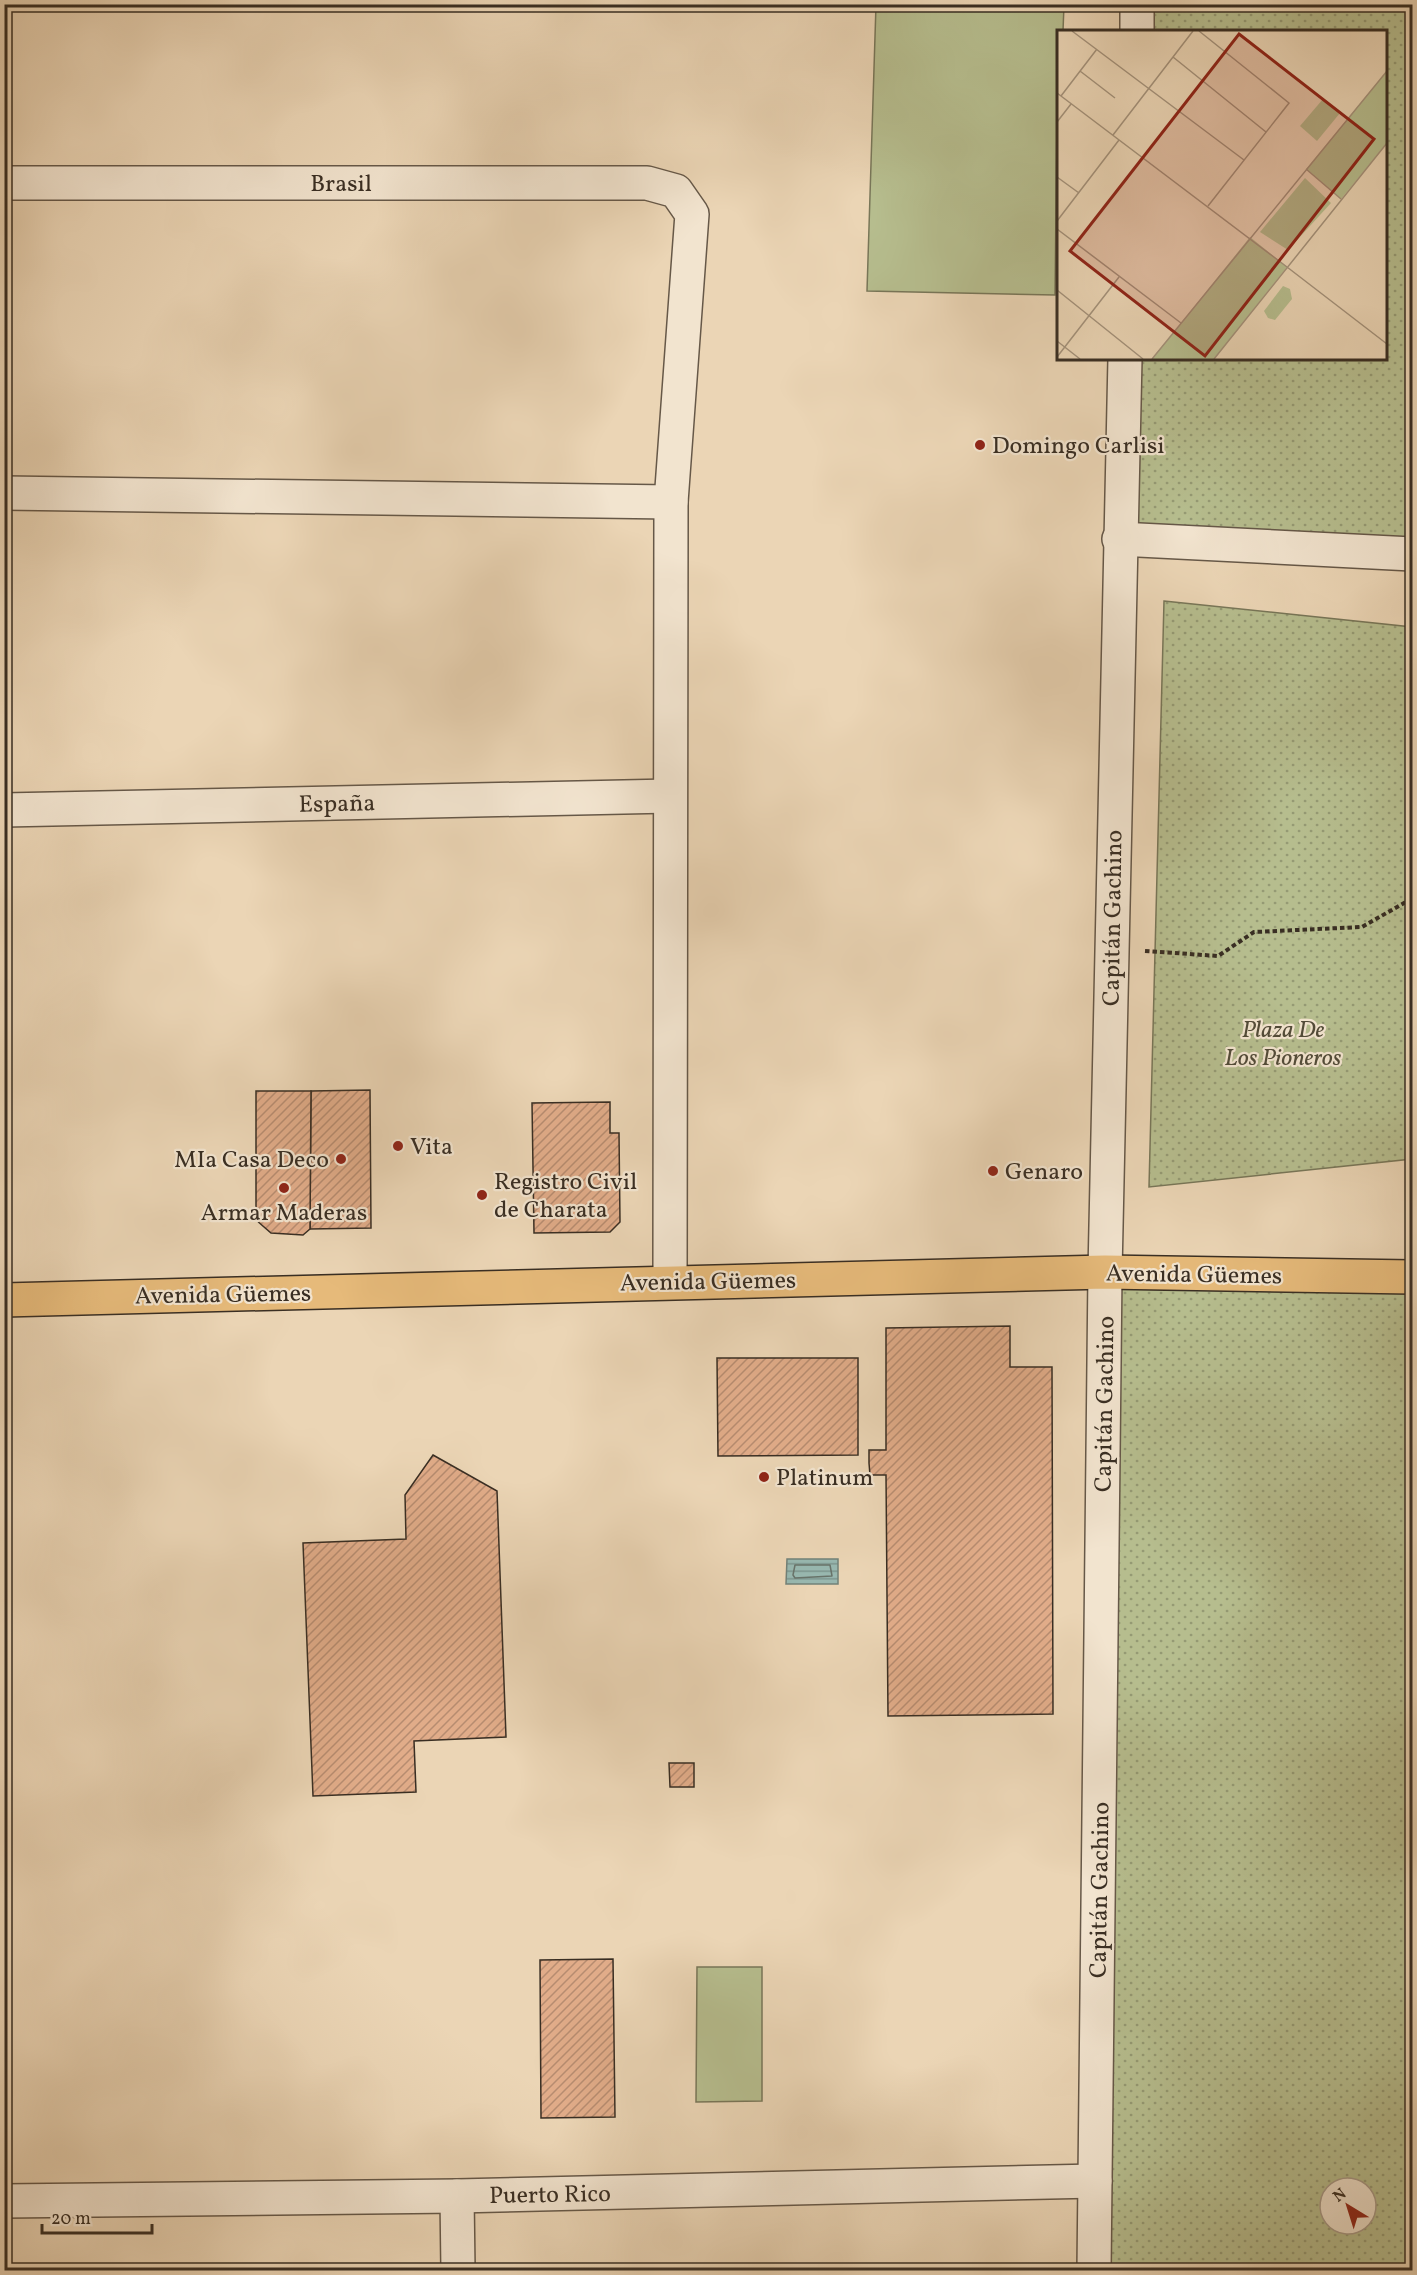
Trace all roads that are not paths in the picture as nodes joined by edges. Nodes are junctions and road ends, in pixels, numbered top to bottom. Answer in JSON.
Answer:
{"nodes":[{"id":1,"x":1137,"y":4,"type":"edge"},
{"id":2,"x":1137,"y":30,"type":"edge"},
{"id":3,"x":4,"y":183,"type":"edge"},
{"id":4,"x":1125,"y":360,"type":"edge"},
{"id":5,"x":4,"y":493,"type":"edge"},
{"id":6,"x":671,"y":502,"type":"junction"},
{"id":7,"x":1119,"y":539,"type":"junction"},
{"id":8,"x":1413,"y":554,"type":"edge"},
{"id":9,"x":670,"y":796,"type":"junction"},
{"id":10,"x":4,"y":810,"type":"edge"},
{"id":11,"x":1105,"y":1272,"type":"junction"},
{"id":12,"x":1413,"y":1277,"type":"edge"},
{"id":13,"x":670,"y":1282,"type":"junction"},
{"id":14,"x":4,"y":1300,"type":"edge"},
{"id":15,"x":1095,"y":2181,"type":"junction"},
{"id":16,"x":457,"y":2196,"type":"junction"},
{"id":17,"x":4,"y":2201,"type":"edge"},
{"id":18,"x":458,"y":2271,"type":"edge"},
{"id":19,"x":1094,"y":2271,"type":"edge"}],
"edges":[{"from":1,"to":2,"type":"street"},
{"from":3,"to":6,"type":"street","name":"Brasil"},
{"from":4,"to":7,"type":"street","name":"Capitán Gachino"},
{"from":5,"to":6,"type":"street"},
{"from":6,"to":9,"type":"street"},
{"from":7,"to":8,"type":"street"},
{"from":7,"to":11,"type":"street","name":"Capitán Gachino"},
{"from":9,"to":10,"type":"street","name":"España"},
{"from":9,"to":13,"type":"street"},
{"from":11,"to":12,"type":"main road","name":"Avenida Güemes"},
{"from":11,"to":13,"type":"main road","name":"Avenida Güemes"},
{"from":11,"to":15,"type":"street","name":"Capitán Gachino"},
{"from":13,"to":14,"type":"main road","name":"Avenida Güemes"},
{"from":15,"to":16,"type":"street","name":"Puerto Rico"},
{"from":15,"to":19,"type":"street","name":"Capitán Gachino"},
{"from":16,"to":17,"type":"street","name":"Puerto Rico"},
{"from":16,"to":18,"type":"street"}]}
